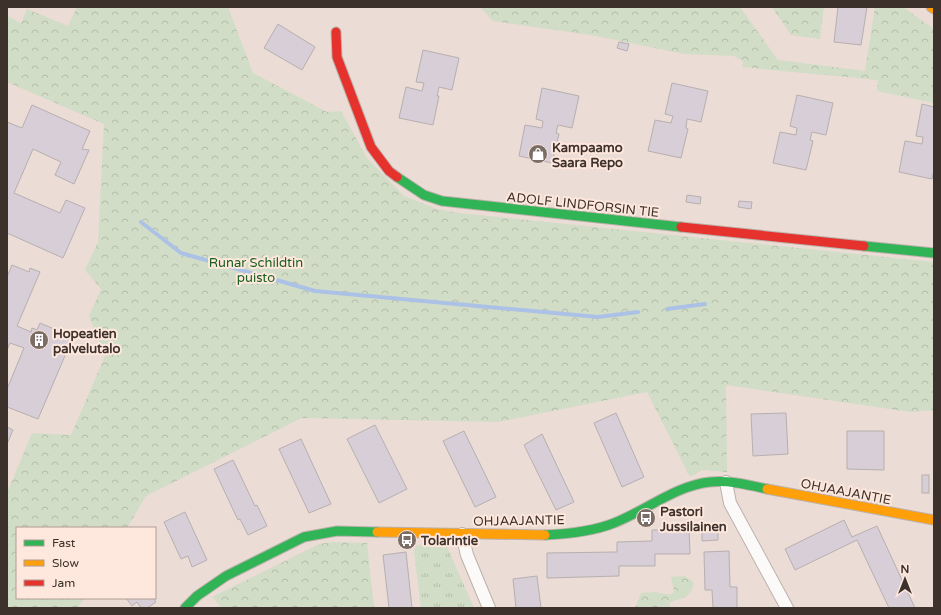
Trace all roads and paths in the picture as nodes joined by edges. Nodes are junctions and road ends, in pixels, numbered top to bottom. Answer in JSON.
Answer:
{"nodes":[{"id":1,"x":931,"y":7,"type":"edge"},
{"id":2,"x":934,"y":9,"type":"edge"},
{"id":3,"x":336,"y":32,"type":"dead end"},
{"id":4,"x":934,"y":253,"type":"edge"},
{"id":5,"x":726,"y":482,"type":"junction"},
{"id":6,"x":934,"y":520,"type":"edge"},
{"id":7,"x":462,"y":534,"type":"junction"},
{"id":8,"x":185,"y":608,"type":"edge"},
{"id":9,"x":489,"y":608,"type":"edge"},
{"id":10,"x":787,"y":608,"type":"edge"}],
"edges":[{"from":1,"to":2,"type":"street"},
{"from":3,"to":4,"type":"street","name":"ADOLF LINDFORSIN TIE"},
{"from":5,"to":6,"type":"street","name":"OHJAAJANTIE"},
{"from":5,"to":7,"type":"street","name":"OHJAAJANTIE"},
{"from":5,"to":10,"type":"street"},
{"from":7,"to":8,"type":"street","name":"OHJAAJANTIE"},
{"from":7,"to":9,"type":"street"}]}
